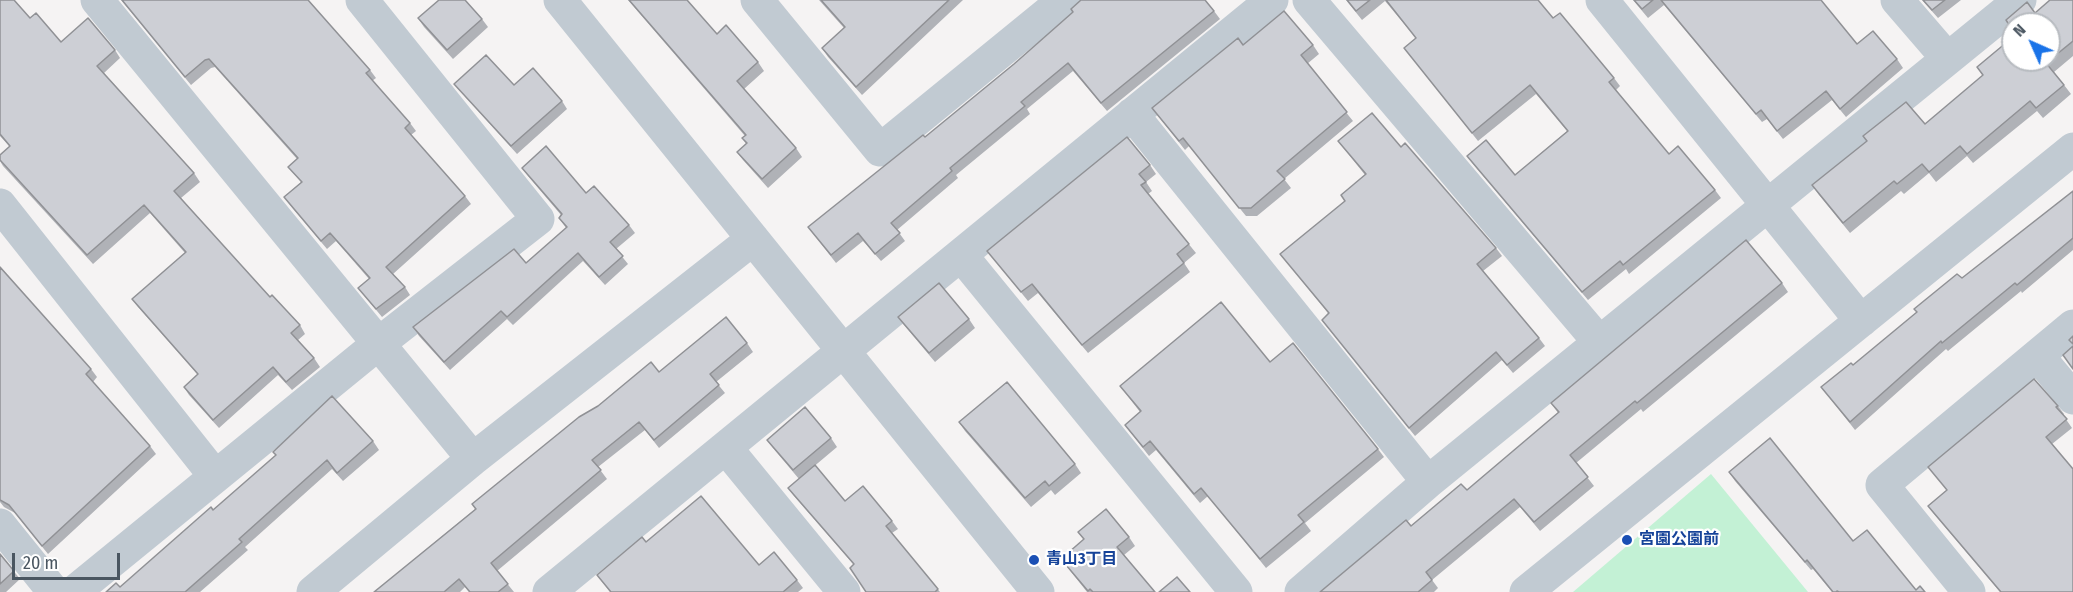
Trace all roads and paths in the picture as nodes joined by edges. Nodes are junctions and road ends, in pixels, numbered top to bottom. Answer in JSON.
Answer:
{"nodes":[{"id":1,"x":97,"y":0,"type":"edge"},
{"id":2,"x":362,"y":0,"type":"edge"},
{"id":3,"x":560,"y":0,"type":"edge"},
{"id":4,"x":757,"y":0,"type":"edge"},
{"id":5,"x":1272,"y":0,"type":"edge"},
{"id":6,"x":1309,"y":0,"type":"edge"},
{"id":7,"x":1602,"y":0,"type":"edge"},
{"id":8,"x":1897,"y":0,"type":"edge"},
{"id":9,"x":2020,"y":0,"type":"edge"},
{"id":10,"x":1043,"y":7,"type":"edge"},
{"id":11,"x":1947,"y":57,"type":"junction"},
{"id":12,"x":1132,"y":114,"type":"junction"},
{"id":13,"x":2073,"y":149,"type":"edge"},
{"id":14,"x":0,"y":205,"type":"edge"},
{"id":15,"x":1768,"y":206,"type":"junction"},
{"id":16,"x":753,"y":239,"type":"junction"},
{"id":17,"x":961,"y":255,"type":"junction"},
{"id":18,"x":1861,"y":321,"type":"junction"},
{"id":19,"x":2073,"y":326,"type":"edge"},
{"id":20,"x":1600,"y":343,"type":"junction"},
{"id":21,"x":378,"y":344,"type":"junction"},
{"id":22,"x":843,"y":351,"type":"junction"},
{"id":23,"x":2038,"y":356,"type":"junction"},
{"id":24,"x":2073,"y":398,"type":"edge"},
{"id":25,"x":726,"y":448,"type":"junction"},
{"id":26,"x":474,"y":459,"type":"junction"},
{"id":27,"x":215,"y":476,"type":"junction"},
{"id":28,"x":1428,"y":482,"type":"junction"},
{"id":29,"x":0,"y":525,"type":"edge"},
{"id":30,"x":566,"y":587,"type":"edge"},
{"id":31,"x":54,"y":592,"type":"edge"},
{"id":32,"x":74,"y":592,"type":"edge"},
{"id":33,"x":313,"y":592,"type":"edge"},
{"id":34,"x":844,"y":592,"type":"edge"},
{"id":35,"x":1038,"y":592,"type":"edge"},
{"id":36,"x":1236,"y":592,"type":"edge"},
{"id":37,"x":1301,"y":592,"type":"edge"},
{"id":38,"x":1526,"y":592,"type":"edge"},
{"id":39,"x":1969,"y":592,"type":"edge"}],
"edges":[{"from":1,"to":21,"type":"street"},
{"from":2,"to":21,"type":"street"},
{"from":3,"to":16,"type":"street"},
{"from":4,"to":10,"type":"street"},
{"from":5,"to":12,"type":"street"},
{"from":6,"to":20,"type":"street"},
{"from":7,"to":15,"type":"street"},
{"from":8,"to":11,"type":"street"},
{"from":9,"to":11,"type":"street"},
{"from":11,"to":15,"type":"street"},
{"from":12,"to":17,"type":"street"},
{"from":12,"to":28,"type":"street"},
{"from":13,"to":18,"type":"street"},
{"from":14,"to":27,"type":"street"},
{"from":15,"to":18,"type":"street"},
{"from":15,"to":20,"type":"street"},
{"from":16,"to":22,"type":"street"},
{"from":16,"to":26,"type":"street"},
{"from":17,"to":22,"type":"street"},
{"from":17,"to":36,"type":"street"},
{"from":18,"to":38,"type":"street"},
{"from":19,"to":23,"type":"street"},
{"from":20,"to":28,"type":"street"},
{"from":21,"to":26,"type":"street"},
{"from":21,"to":27,"type":"street"},
{"from":22,"to":25,"type":"street"},
{"from":22,"to":35,"type":"street"},
{"from":23,"to":24,"type":"street"},
{"from":23,"to":39,"type":"street"},
{"from":25,"to":30,"type":"street"},
{"from":25,"to":34,"type":"street"},
{"from":26,"to":33,"type":"street"},
{"from":27,"to":32,"type":"street"},
{"from":28,"to":37,"type":"street"},
{"from":29,"to":31,"type":"street"}]}
